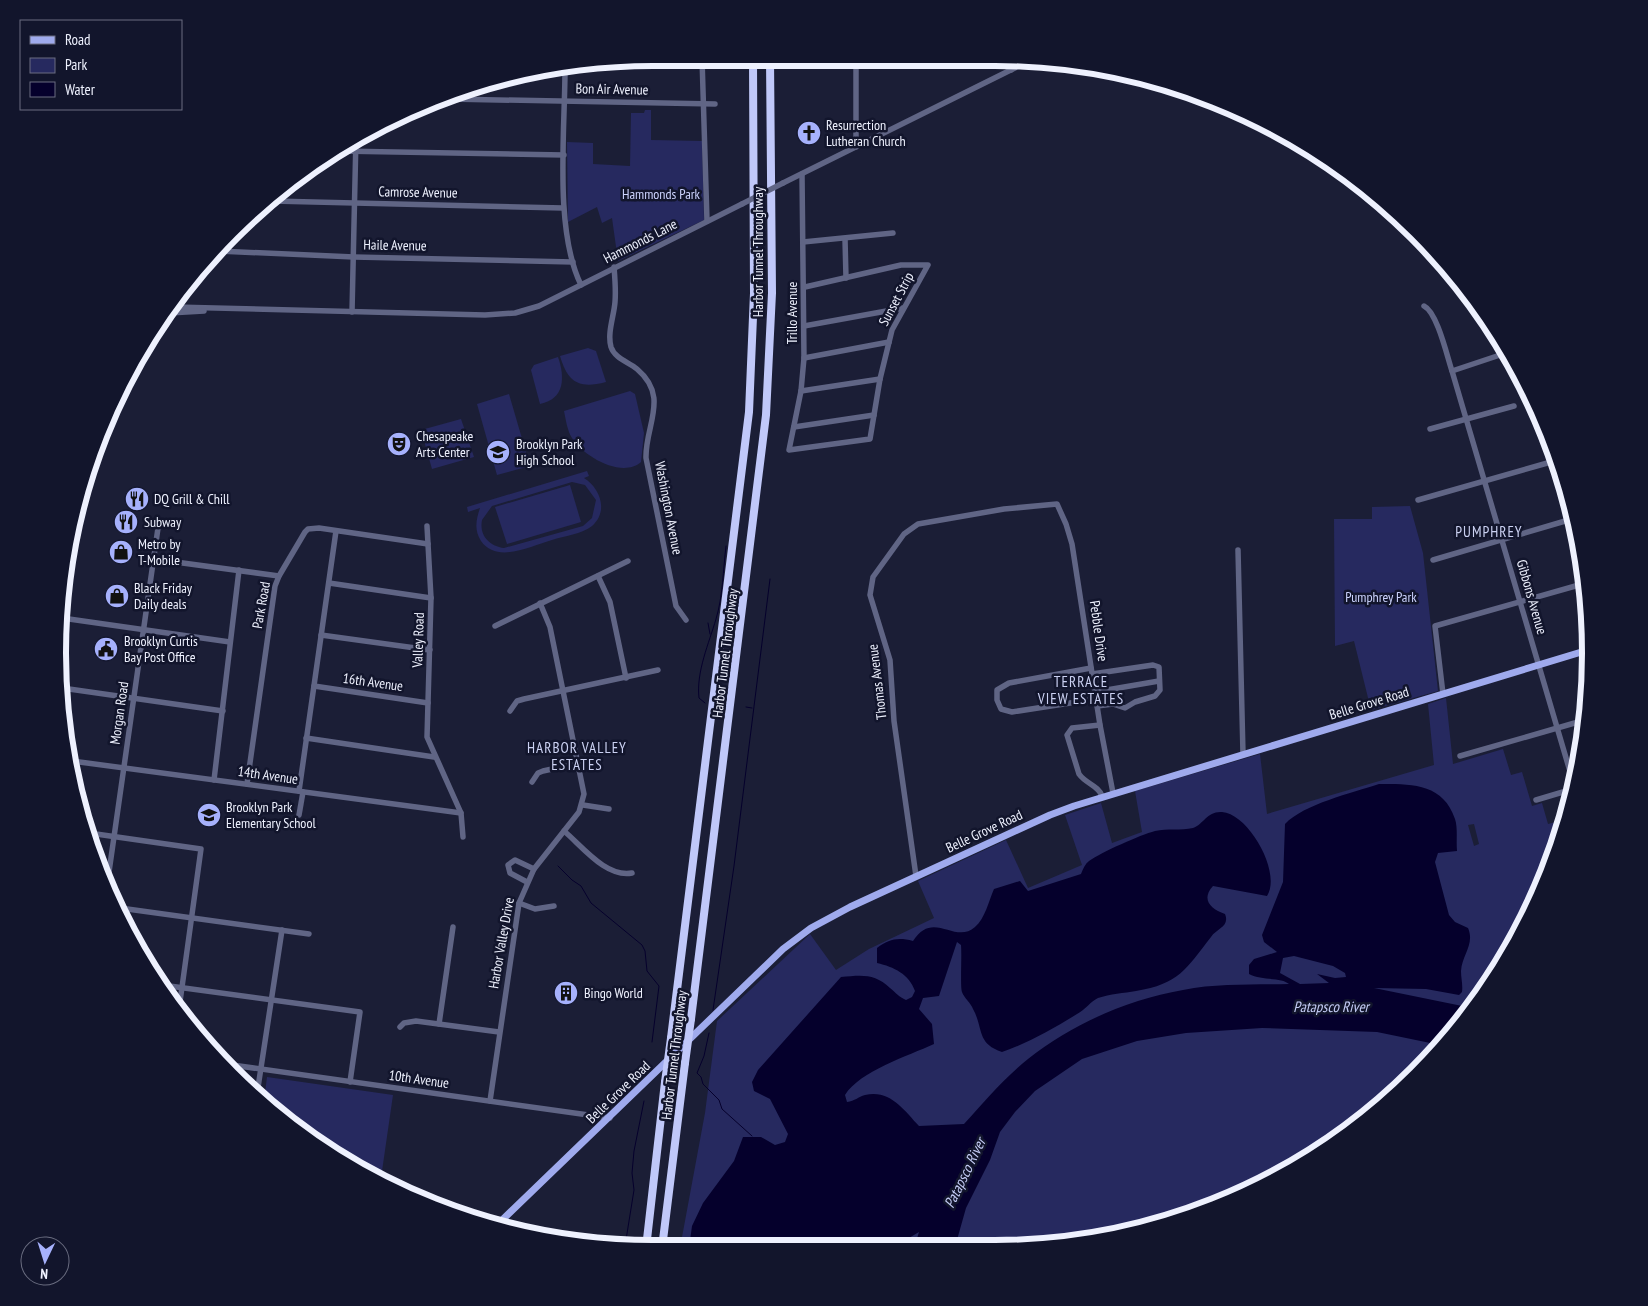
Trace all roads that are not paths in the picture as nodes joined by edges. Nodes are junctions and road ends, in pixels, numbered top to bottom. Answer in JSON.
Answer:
{"nodes":[{"id":1,"x":702,"y":66,"type":"edge"},
{"id":2,"x":749,"y":66,"type":"edge"},
{"id":3,"x":753,"y":66,"type":"edge"},
{"id":4,"x":770,"y":66,"type":"edge"},
{"id":5,"x":856,"y":66,"type":"edge"},
{"id":6,"x":1010,"y":67,"type":"edge"},
{"id":7,"x":1017,"y":67,"type":"edge"},
{"id":8,"x":1011,"y":70,"type":"junction"},
{"id":9,"x":565,"y":73,"type":"edge"},
{"id":10,"x":458,"y":99,"type":"edge"},
{"id":11,"x":565,"y":101,"type":"junction"},
{"id":12,"x":703,"y":104,"type":"junction"},
{"id":13,"x":715,"y":104,"type":"dead end"},
{"id":14,"x":754,"y":146,"type":"junction"},
{"id":15,"x":356,"y":147,"type":"edge"},
{"id":16,"x":856,"y":147,"type":"junction"},
{"id":17,"x":350,"y":151,"type":"edge"},
{"id":18,"x":356,"y":151,"type":"junction"},
{"id":19,"x":564,"y":155,"type":"junction"},
{"id":20,"x":802,"y":174,"type":"junction"},
{"id":21,"x":279,"y":201,"type":"edge"},
{"id":22,"x":356,"y":203,"type":"junction"},
{"id":23,"x":564,"y":208,"type":"junction"},
{"id":24,"x":707,"y":221,"type":"junction"},
{"id":25,"x":893,"y":233,"type":"dead end"},
{"id":26,"x":845,"y":239,"type":"junction"},
{"id":27,"x":803,"y":242,"type":"junction"},
{"id":28,"x":226,"y":250,"type":"edge"},
{"id":29,"x":354,"y":257,"type":"junction"},
{"id":30,"x":573,"y":262,"type":"junction"},
{"id":31,"x":614,"y":267,"type":"junction"},
{"id":32,"x":846,"y":278,"type":"junction"},
{"id":33,"x":581,"y":285,"type":"junction"},
{"id":34,"x":804,"y":286,"type":"junction"},
{"id":35,"x":1424,"y":306,"type":"dead end"},
{"id":36,"x":179,"y":307,"type":"edge"},
{"id":37,"x":903,"y":308,"type":"junction"},
{"id":38,"x":226,"y":309,"type":"junction"},
{"id":39,"x":176,"y":312,"type":"edge"},
{"id":40,"x":352,"y":312,"type":"junction"},
{"id":41,"x":804,"y":326,"type":"junction"},
{"id":42,"x":889,"y":342,"type":"junction"},
{"id":43,"x":1500,"y":355,"type":"edge"},
{"id":44,"x":804,"y":358,"type":"junction"},
{"id":45,"x":1452,"y":371,"type":"junction"},
{"id":46,"x":880,"y":379,"type":"junction"},
{"id":47,"x":801,"y":391,"type":"junction"},
{"id":48,"x":1514,"y":406,"type":"dead end"},
{"id":49,"x":874,"y":415,"type":"junction"},
{"id":50,"x":1466,"y":419,"type":"junction"},
{"id":51,"x":794,"y":427,"type":"junction"},
{"id":52,"x":1430,"y":430,"type":"dead end"},
{"id":53,"x":789,"y":450,"type":"joint"},
{"id":54,"x":1550,"y":462,"type":"edge"},
{"id":55,"x":1484,"y":481,"type":"junction"},
{"id":56,"x":1418,"y":500,"type":"dead end"},
{"id":57,"x":1057,"y":504,"type":"joint"},
{"id":58,"x":159,"y":521,"type":"dead end"},
{"id":59,"x":1566,"y":521,"type":"edge"},
{"id":60,"x":427,"y":526,"type":"dead end"},
{"id":61,"x":336,"y":531,"type":"junction"},
{"id":62,"x":1502,"y":540,"type":"junction"},
{"id":63,"x":428,"y":544,"type":"junction"},
{"id":64,"x":1238,"y":550,"type":"dead end"},
{"id":65,"x":153,"y":559,"type":"junction"},
{"id":66,"x":1433,"y":560,"type":"dead end"},
{"id":67,"x":628,"y":562,"type":"dead end"},
{"id":68,"x":239,"y":570,"type":"junction"},
{"id":69,"x":279,"y":576,"type":"junction"},
{"id":70,"x":598,"y":576,"type":"junction"},
{"id":71,"x":328,"y":583,"type":"junction"},
{"id":72,"x":1578,"y":585,"type":"edge"},
{"id":73,"x":432,"y":598,"type":"junction"},
{"id":74,"x":1520,"y":602,"type":"junction"},
{"id":75,"x":540,"y":603,"type":"junction"},
{"id":76,"x":68,"y":619,"type":"edge"},
{"id":77,"x":686,"y":620,"type":"dead end"},
{"id":78,"x":495,"y":626,"type":"dead end"},
{"id":79,"x":143,"y":628,"type":"junction"},
{"id":80,"x":321,"y":635,"type":"junction"},
{"id":81,"x":230,"y":642,"type":"junction"},
{"id":82,"x":430,"y":650,"type":"junction"},
{"id":83,"x":1582,"y":652,"type":"edge"},
{"id":84,"x":1538,"y":665,"type":"junction"},
{"id":85,"x":658,"y":670,"type":"dead end"},
{"id":86,"x":1092,"y":671,"type":"junction"},
{"id":87,"x":626,"y":678,"type":"junction"},
{"id":88,"x":1159,"y":681,"type":"junction"},
{"id":89,"x":314,"y":686,"type":"junction"},
{"id":90,"x":68,"y":689,"type":"edge"},
{"id":91,"x":563,"y":692,"type":"junction"},
{"id":92,"x":1095,"y":692,"type":"junction"},
{"id":93,"x":1443,"y":694,"type":"junction"},
{"id":94,"x":133,"y":698,"type":"junction"},
{"id":95,"x":428,"y":703,"type":"junction"},
{"id":96,"x":1097,"y":703,"type":"junction"},
{"id":97,"x":510,"y":710,"type":"dead end"},
{"id":98,"x":223,"y":711,"type":"junction"},
{"id":99,"x":1578,"y":722,"type":"edge"},
{"id":100,"x":1100,"y":725,"type":"junction"},
{"id":101,"x":1557,"y":728,"type":"junction"},
{"id":102,"x":306,"y":738,"type":"junction"},
{"id":103,"x":1242,"y":754,"type":"junction"},
{"id":104,"x":1460,"y":756,"type":"dead end"},
{"id":105,"x":434,"y":757,"type":"junction"},
{"id":106,"x":77,"y":762,"type":"edge"},
{"id":107,"x":579,"y":763,"type":"junction"},
{"id":108,"x":124,"y":768,"type":"junction"},
{"id":109,"x":1569,"y":770,"type":"edge"},
{"id":110,"x":214,"y":780,"type":"junction"},
{"id":111,"x":532,"y":782,"type":"dead end"},
{"id":112,"x":247,"y":784,"type":"junction"},
{"id":113,"x":1565,"y":791,"type":"edge"},
{"id":114,"x":301,"y":792,"type":"junction"},
{"id":115,"x":1113,"y":793,"type":"junction"},
{"id":116,"x":1102,"y":796,"type":"junction"},
{"id":117,"x":1536,"y":800,"type":"dead end"},
{"id":118,"x":582,"y":804,"type":"junction"},
{"id":119,"x":609,"y":809,"type":"dead end"},
{"id":120,"x":461,"y":813,"type":"junction"},
{"id":121,"x":300,"y":815,"type":"dead end"},
{"id":122,"x":564,"y":830,"type":"junction"},
{"id":123,"x":95,"y":834,"type":"edge"},
{"id":124,"x":114,"y":836,"type":"junction"},
{"id":125,"x":463,"y":837,"type":"dead end"},
{"id":126,"x":534,"y":869,"type":"junction"},
{"id":127,"x":109,"y":873,"type":"edge"},
{"id":128,"x":632,"y":873,"type":"dead end"},
{"id":129,"x":916,"y":876,"type":"junction"},
{"id":130,"x":527,"y":882,"type":"junction"},
{"id":131,"x":519,"y":903,"type":"junction"},
{"id":132,"x":554,"y":906,"type":"dead end"},
{"id":133,"x":125,"y":909,"type":"edge"},
{"id":134,"x":192,"y":918,"type":"junction"},
{"id":135,"x":453,"y":927,"type":"dead end"},
{"id":136,"x":282,"y":930,"type":"junction"},
{"id":137,"x":309,"y":934,"type":"dead end"},
{"id":138,"x":170,"y":986,"type":"edge"},
{"id":139,"x":182,"y":987,"type":"junction"},
{"id":140,"x":180,"y":1000,"type":"edge"},
{"id":141,"x":272,"y":1000,"type":"junction"},
{"id":142,"x":439,"y":1024,"type":"junction"},
{"id":143,"x":400,"y":1027,"type":"dead end"},
{"id":144,"x":500,"y":1032,"type":"junction"},
{"id":145,"x":236,"y":1065,"type":"edge"},
{"id":146,"x":261,"y":1069,"type":"junction"},
{"id":147,"x":350,"y":1082,"type":"junction"},
{"id":148,"x":258,"y":1087,"type":"edge"},
{"id":149,"x":490,"y":1101,"type":"junction"},
{"id":150,"x":610,"y":1118,"type":"junction"},
{"id":151,"x":502,"y":1220,"type":"edge"},
{"id":152,"x":647,"y":1240,"type":"edge"},
{"id":153,"x":663,"y":1240,"type":"edge"}],
"edges":[{"from":1,"to":12,"type":"street"},
{"from":2,"to":14,"type":"highway"},
{"from":3,"to":14,"type":"highway","name":"Harbor Tunnel Throughway"},
{"from":4,"to":153,"type":"highway","name":"Harbor Tunnel Throughway","bridge":true},
{"from":5,"to":16,"type":"street"},
{"from":6,"to":8,"type":"street"},
{"from":7,"to":8,"type":"street","name":"Hammonds Lane"},
{"from":8,"to":16,"type":"street","name":"Hammonds Lane"},
{"from":9,"to":11,"type":"street"},
{"from":10,"to":11,"type":"street","name":"Bon Air Avenue"},
{"from":11,"to":12,"type":"street","name":"Bon Air Avenue"},
{"from":11,"to":19,"type":"street"},
{"from":12,"to":13,"type":"street","name":"Bon Air Avenue"},
{"from":12,"to":24,"type":"street"},
{"from":14,"to":152,"type":"highway","name":"Harbor Tunnel Throughway","bridge":true},
{"from":15,"to":18,"type":"street"},
{"from":16,"to":20,"type":"street","name":"Hammonds Lane"},
{"from":17,"to":18,"type":"street"},
{"from":18,"to":19,"type":"street"},
{"from":18,"to":22,"type":"street"},
{"from":19,"to":23,"type":"street"},
{"from":20,"to":24,"type":"street","name":"Hammonds Lane","bridge":true},
{"from":20,"to":27,"type":"street","name":"Trillo Avenue"},
{"from":21,"to":22,"type":"street","name":"Camrose Avenue"},
{"from":22,"to":23,"type":"street","name":"Camrose Avenue"},
{"from":22,"to":29,"type":"street"},
{"from":23,"to":30,"type":"street"},
{"from":24,"to":31,"type":"street","name":"Hammonds Lane"},
{"from":25,"to":26,"type":"street"},
{"from":26,"to":27,"type":"street"},
{"from":26,"to":32,"type":"street"},
{"from":27,"to":34,"type":"street","name":"Trillo Avenue"},
{"from":28,"to":29,"type":"street","name":"Haile Avenue"},
{"from":29,"to":30,"type":"street","name":"Haile Avenue"},
{"from":29,"to":40,"type":"street"},
{"from":30,"to":33,"type":"street"},
{"from":31,"to":33,"type":"street","name":"Hammonds Lane"},
{"from":31,"to":77,"type":"street","name":"Washington Avenue"},
{"from":32,"to":34,"type":"street","name":"Sunset Strip"},
{"from":32,"to":37,"type":"street","name":"Sunset Strip"},
{"from":33,"to":40,"type":"street","name":"Hammonds Lane"},
{"from":34,"to":41,"type":"street","name":"Trillo Avenue"},
{"from":35,"to":45,"type":"street","name":"Gibbons Avenue"},
{"from":36,"to":38,"type":"street","name":"Hammonds Lane"},
{"from":37,"to":41,"type":"street"},
{"from":37,"to":42,"type":"street","name":"Sunset Strip"},
{"from":38,"to":39,"type":"street","name":"Hammonds Lane"},
{"from":38,"to":40,"type":"street","name":"Hammonds Lane"},
{"from":41,"to":44,"type":"street","name":"Trillo Avenue"},
{"from":42,"to":44,"type":"street"},
{"from":42,"to":46,"type":"street","name":"Sunset Strip"},
{"from":43,"to":45,"type":"street"},
{"from":44,"to":47,"type":"street","name":"Trillo Avenue"},
{"from":45,"to":50,"type":"street","name":"Gibbons Avenue"},
{"from":46,"to":47,"type":"street"},
{"from":46,"to":49,"type":"street","name":"Sunset Strip"},
{"from":47,"to":51,"type":"street","name":"Trillo Avenue"},
{"from":48,"to":50,"type":"street"},
{"from":49,"to":51,"type":"street"},
{"from":49,"to":53,"type":"street","name":"Sunset Strip"},
{"from":50,"to":52,"type":"street"},
{"from":50,"to":55,"type":"street","name":"Gibbons Avenue"},
{"from":51,"to":53,"type":"street","name":"Trillo Avenue"},
{"from":54,"to":55,"type":"street"},
{"from":55,"to":56,"type":"street"},
{"from":55,"to":62,"type":"street","name":"Gibbons Avenue"},
{"from":57,"to":86,"type":"street","name":"Pebble Drive"},
{"from":57,"to":129,"type":"street","name":"Thomas Avenue"},
{"from":58,"to":65,"type":"street","name":"Morgan Road"},
{"from":59,"to":62,"type":"street"},
{"from":60,"to":63,"type":"street","name":"Valley Road"},
{"from":61,"to":63,"type":"street","name":"Park Road"},
{"from":61,"to":69,"type":"street","name":"Park Road"},
{"from":61,"to":71,"type":"street"},
{"from":62,"to":66,"type":"street"},
{"from":62,"to":74,"type":"street","name":"Gibbons Avenue"},
{"from":63,"to":73,"type":"street","name":"Valley Road"},
{"from":64,"to":103,"type":"street"},
{"from":65,"to":68,"type":"street"},
{"from":65,"to":79,"type":"street","name":"Morgan Road"},
{"from":67,"to":70,"type":"street"},
{"from":68,"to":69,"type":"street"},
{"from":68,"to":81,"type":"street"},
{"from":69,"to":112,"type":"street","name":"Park Road"},
{"from":70,"to":75,"type":"street"},
{"from":70,"to":87,"type":"street"},
{"from":71,"to":73,"type":"street"},
{"from":71,"to":80,"type":"street"},
{"from":72,"to":74,"type":"street"},
{"from":73,"to":82,"type":"street","name":"Valley Road"},
{"from":74,"to":84,"type":"street","name":"Gibbons Avenue"},
{"from":74,"to":93,"type":"street"},
{"from":75,"to":78,"type":"street"},
{"from":75,"to":91,"type":"street"},
{"from":76,"to":79,"type":"street"},
{"from":79,"to":81,"type":"street"},
{"from":79,"to":94,"type":"street","name":"Morgan Road"},
{"from":80,"to":82,"type":"street"},
{"from":80,"to":89,"type":"street"},
{"from":81,"to":98,"type":"street"},
{"from":82,"to":95,"type":"street","name":"Valley Road"},
{"from":83,"to":84,"type":"main road","name":"Belle Grove Road"},
{"from":84,"to":93,"type":"main road","name":"Belle Grove Road"},
{"from":84,"to":101,"type":"street","name":"Gibbons Avenue"},
{"from":85,"to":87,"type":"street"},
{"from":86,"to":88,"type":"street"},
{"from":86,"to":92,"type":"street","name":"Pebble Drive"},
{"from":86,"to":96,"type":"street"},
{"from":87,"to":91,"type":"street"},
{"from":88,"to":92,"type":"street"},
{"from":88,"to":96,"type":"street"},
{"from":89,"to":95,"type":"street","name":"16th Avenue"},
{"from":89,"to":102,"type":"street"},
{"from":90,"to":94,"type":"street"},
{"from":91,"to":97,"type":"street"},
{"from":91,"to":107,"type":"street"},
{"from":92,"to":96,"type":"street","name":"Pebble Drive"},
{"from":93,"to":103,"type":"main road","name":"Belle Grove Road"},
{"from":94,"to":98,"type":"street"},
{"from":94,"to":108,"type":"street","name":"Morgan Road"},
{"from":95,"to":105,"type":"street","name":"Valley Road"},
{"from":96,"to":100,"type":"street","name":"Pebble Drive"},
{"from":98,"to":110,"type":"street"},
{"from":99,"to":101,"type":"street"},
{"from":100,"to":115,"type":"street","name":"Pebble Drive"},
{"from":100,"to":116,"type":"street"},
{"from":101,"to":104,"type":"street"},
{"from":101,"to":109,"type":"street","name":"Gibbons Avenue"},
{"from":102,"to":105,"type":"street"},
{"from":102,"to":114,"type":"street"},
{"from":103,"to":115,"type":"main road","name":"Belle Grove Road"},
{"from":105,"to":120,"type":"street","name":"Valley Road"},
{"from":106,"to":108,"type":"street","name":"14th Avenue"},
{"from":107,"to":111,"type":"street"},
{"from":107,"to":118,"type":"street"},
{"from":108,"to":110,"type":"street","name":"14th Avenue"},
{"from":108,"to":124,"type":"street","name":"Morgan Road"},
{"from":110,"to":112,"type":"street","name":"14th Avenue"},
{"from":112,"to":114,"type":"street","name":"14th Avenue"},
{"from":113,"to":117,"type":"street"},
{"from":114,"to":120,"type":"street","name":"14th Avenue"},
{"from":114,"to":121,"type":"street"},
{"from":115,"to":116,"type":"main road","name":"Belle Grove Road"},
{"from":116,"to":129,"type":"main road","name":"Belle Grove Road"},
{"from":118,"to":119,"type":"street"},
{"from":118,"to":122,"type":"street","name":"Harbor Valley Drive"},
{"from":120,"to":125,"type":"street","name":"Valley Road"},
{"from":122,"to":126,"type":"street","name":"Harbor Valley Drive"},
{"from":122,"to":128,"type":"street"},
{"from":123,"to":124,"type":"street"},
{"from":124,"to":127,"type":"street","name":"Morgan Road"},
{"from":124,"to":134,"type":"street"},
{"from":126,"to":130,"type":"street","name":"Harbor Valley Drive"},
{"from":126,"to":130,"type":"street"},
{"from":129,"to":150,"type":"main road","name":"Belle Grove Road"},
{"from":130,"to":131,"type":"street","name":"Harbor Valley Drive"},
{"from":131,"to":132,"type":"street"},
{"from":131,"to":144,"type":"street","name":"Harbor Valley Drive"},
{"from":133,"to":134,"type":"street"},
{"from":134,"to":136,"type":"street"},
{"from":134,"to":139,"type":"street"},
{"from":135,"to":142,"type":"street"},
{"from":136,"to":137,"type":"street"},
{"from":136,"to":141,"type":"street"},
{"from":138,"to":139,"type":"street"},
{"from":139,"to":140,"type":"street"},
{"from":139,"to":141,"type":"street"},
{"from":141,"to":146,"type":"street"},
{"from":141,"to":147,"type":"street"},
{"from":142,"to":143,"type":"street"},
{"from":142,"to":144,"type":"street"},
{"from":144,"to":149,"type":"street","name":"Harbor Valley Drive"},
{"from":145,"to":146,"type":"street","name":"10th Avenue"},
{"from":146,"to":147,"type":"street","name":"10th Avenue"},
{"from":146,"to":148,"type":"street"},
{"from":147,"to":149,"type":"street","name":"10th Avenue"},
{"from":149,"to":150,"type":"street","name":"10th Avenue"},
{"from":150,"to":151,"type":"main road","name":"Belle Grove Road"}]}
